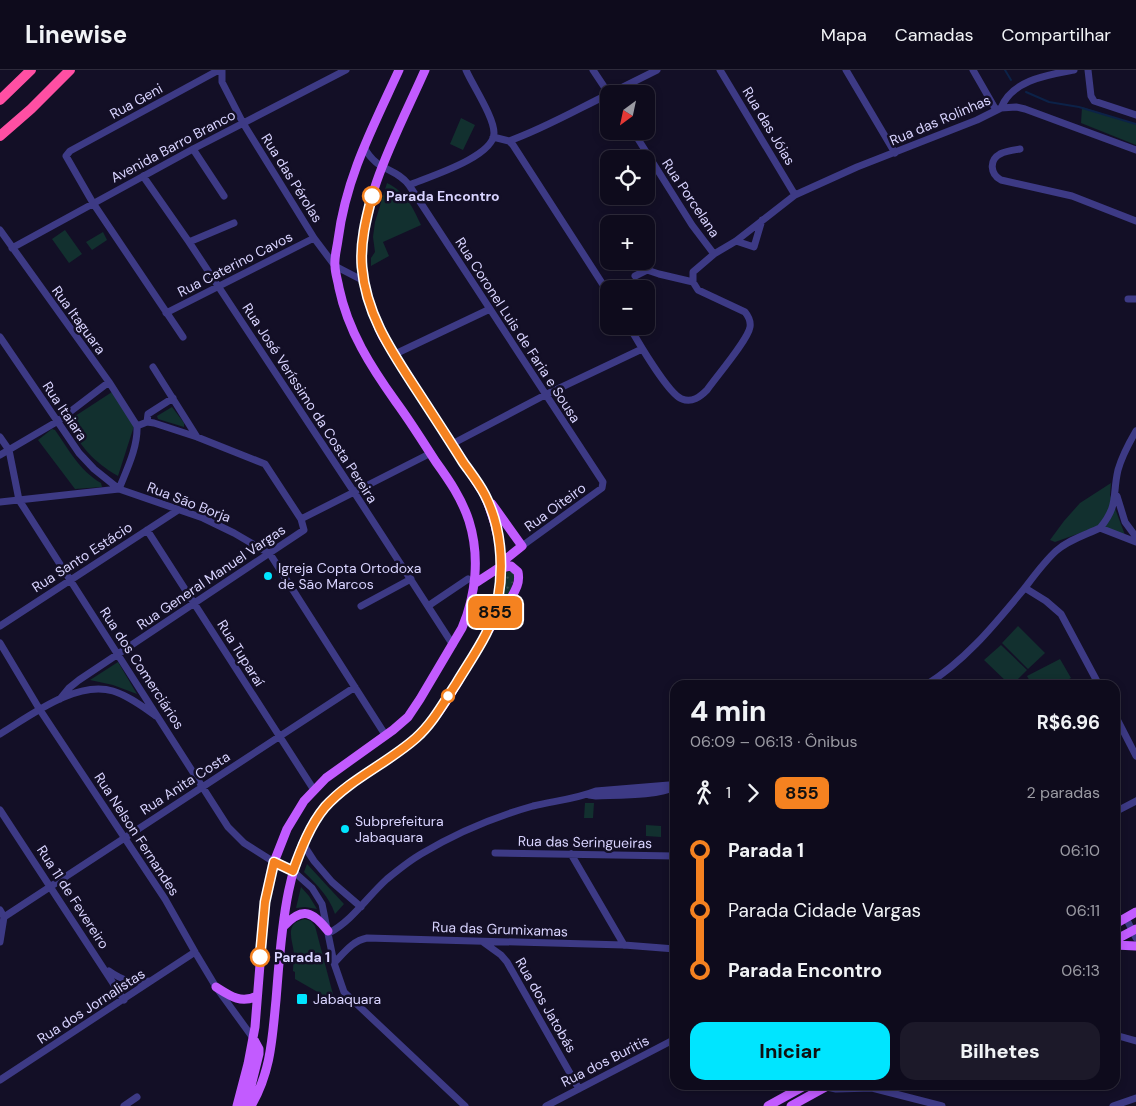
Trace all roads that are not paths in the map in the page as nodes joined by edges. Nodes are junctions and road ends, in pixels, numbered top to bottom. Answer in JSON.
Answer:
{"nodes":[{"id":1,"x":31,"y":70,"type":"edge"},
{"id":2,"x":70,"y":70,"type":"edge"},
{"id":3,"x":221,"y":70,"type":"edge"},
{"id":4,"x":346,"y":70,"type":"edge"},
{"id":5,"x":399,"y":70,"type":"edge"},
{"id":6,"x":425,"y":70,"type":"edge"},
{"id":7,"x":466,"y":70,"type":"edge"},
{"id":8,"x":593,"y":70,"type":"edge"},
{"id":9,"x":657,"y":70,"type":"edge"},
{"id":10,"x":720,"y":70,"type":"edge"},
{"id":11,"x":846,"y":70,"type":"edge"},
{"id":12,"x":973,"y":70,"type":"edge"},
{"id":13,"x":1074,"y":70,"type":"edge"},
{"id":14,"x":1088,"y":70,"type":"edge"},
{"id":15,"x":1050,"y":72,"type":"edge"},
{"id":16,"x":603,"y":85,"type":"edge"},
{"id":17,"x":627,"y":85,"type":"edge"},
{"id":18,"x":600,"y":98,"type":"edge"},
{"id":19,"x":0,"y":100,"type":"edge"},
{"id":20,"x":998,"y":109,"type":"junction"},
{"id":21,"x":1136,"y":115,"type":"edge"},
{"id":22,"x":243,"y":123,"type":"junction"},
{"id":23,"x":0,"y":136,"type":"edge"},
{"id":24,"x":493,"y":138,"type":"junction"},
{"id":25,"x":638,"y":140,"type":"edge"},
{"id":26,"x":509,"y":142,"type":"junction"},
{"id":27,"x":364,"y":147,"type":"junction"},
{"id":28,"x":193,"y":149,"type":"junction"},
{"id":29,"x":1020,"y":149,"type":"dead end"},
{"id":30,"x":1136,"y":150,"type":"edge"},
{"id":31,"x":895,"y":153,"type":"junction"},
{"id":32,"x":382,"y":167,"type":"junction"},
{"id":33,"x":143,"y":176,"type":"junction"},
{"id":34,"x":409,"y":185,"type":"junction"},
{"id":35,"x":795,"y":195,"type":"junction"},
{"id":36,"x":224,"y":196,"type":"dead end"},
{"id":37,"x":92,"y":203,"type":"junction"},
{"id":38,"x":762,"y":220,"type":"junction"},
{"id":39,"x":1136,"y":221,"type":"edge"},
{"id":40,"x":234,"y":223,"type":"dead end"},
{"id":41,"x":0,"y":230,"type":"edge"},
{"id":42,"x":314,"y":238,"type":"junction"},
{"id":43,"x":736,"y":241,"type":"junction"},
{"id":44,"x":189,"y":242,"type":"junction"},
{"id":45,"x":12,"y":248,"type":"junction"},
{"id":46,"x":714,"y":254,"type":"junction"},
{"id":47,"x":334,"y":266,"type":"junction"},
{"id":48,"x":635,"y":276,"type":"dead end"},
{"id":49,"x":364,"y":280,"type":"junction"},
{"id":50,"x":600,"y":280,"type":"edge"},
{"id":51,"x":693,"y":282,"type":"junction"},
{"id":52,"x":218,"y":286,"type":"junction"},
{"id":53,"x":490,"y":309,"type":"junction"},
{"id":54,"x":166,"y":313,"type":"junction"},
{"id":55,"x":634,"y":335,"type":"edge"},
{"id":56,"x":0,"y":337,"type":"edge"},
{"id":57,"x":184,"y":337,"type":"dead end"},
{"id":58,"x":642,"y":349,"type":"junction"},
{"id":59,"x":393,"y":355,"type":"junction"},
{"id":60,"x":153,"y":367,"type":"dead end"},
{"id":61,"x":109,"y":382,"type":"junction"},
{"id":62,"x":545,"y":395,"type":"junction"},
{"id":63,"x":173,"y":398,"type":"junction"},
{"id":64,"x":58,"y":421,"type":"junction"},
{"id":65,"x":147,"y":422,"type":"junction"},
{"id":66,"x":137,"y":426,"type":"junction"},
{"id":67,"x":1136,"y":431,"type":"edge"},
{"id":68,"x":0,"y":437,"type":"edge"},
{"id":69,"x":197,"y":437,"type":"junction"},
{"id":70,"x":452,"y":444,"type":"junction"},
{"id":71,"x":9,"y":450,"type":"junction"},
{"id":72,"x":430,"y":453,"type":"junction"},
{"id":73,"x":0,"y":456,"type":"edge"},
{"id":74,"x":602,"y":488,"type":"joint"},
{"id":75,"x":119,"y":489,"type":"junction"},
{"id":76,"x":1116,"y":491,"type":"junction"},
{"id":77,"x":354,"y":492,"type":"junction"},
{"id":78,"x":484,"y":494,"type":"junction"},
{"id":79,"x":19,"y":500,"type":"junction"},
{"id":80,"x":0,"y":502,"type":"edge"},
{"id":81,"x":178,"y":510,"type":"junction"},
{"id":82,"x":301,"y":519,"type":"junction"},
{"id":83,"x":1100,"y":528,"type":"junction"},
{"id":84,"x":147,"y":530,"type":"junction"},
{"id":85,"x":1136,"y":537,"type":"edge"},
{"id":86,"x":1136,"y":542,"type":"edge"},
{"id":87,"x":522,"y":546,"type":"junction"},
{"id":88,"x":270,"y":554,"type":"junction"},
{"id":89,"x":501,"y":565,"type":"junction"},
{"id":90,"x":70,"y":579,"type":"junction"},
{"id":91,"x":411,"y":580,"type":"junction"},
{"id":92,"x":471,"y":581,"type":"junction"},
{"id":93,"x":1025,"y":588,"type":"junction"},
{"id":94,"x":195,"y":602,"type":"junction"},
{"id":95,"x":361,"y":606,"type":"dead end"},
{"id":96,"x":428,"y":606,"type":"junction"},
{"id":97,"x":0,"y":626,"type":"edge"},
{"id":98,"x":487,"y":634,"type":"junction"},
{"id":99,"x":0,"y":643,"type":"edge"},
{"id":100,"x":453,"y":645,"type":"junction"},
{"id":101,"x":118,"y":654,"type":"junction"},
{"id":102,"x":933,"y":680,"type":"edge"},
{"id":103,"x":1096,"y":680,"type":"edge"},
{"id":104,"x":356,"y":687,"type":"junction"},
{"id":105,"x":60,"y":699,"type":"junction"},
{"id":106,"x":40,"y":710,"type":"junction"},
{"id":107,"x":161,"y":719,"type":"junction"},
{"id":108,"x":1120,"y":725,"type":"edge"},
{"id":109,"x":0,"y":734,"type":"edge"},
{"id":110,"x":279,"y":736,"type":"junction"},
{"id":111,"x":386,"y":736,"type":"junction"},
{"id":112,"x":1136,"y":756,"type":"edge"},
{"id":113,"x":202,"y":787,"type":"junction"},
{"id":114,"x":314,"y":790,"type":"junction"},
{"id":115,"x":636,"y":791,"type":"dead end"},
{"id":116,"x":1136,"y":801,"type":"edge"},
{"id":117,"x":1120,"y":809,"type":"edge"},
{"id":118,"x":0,"y":810,"type":"edge"},
{"id":119,"x":125,"y":838,"type":"junction"},
{"id":120,"x":303,"y":844,"type":"junction"},
{"id":121,"x":495,"y":853,"type":"dead end"},
{"id":122,"x":571,"y":854,"type":"junction"},
{"id":123,"x":670,"y":856,"type":"edge"},
{"id":124,"x":298,"y":858,"type":"junction"},
{"id":125,"x":314,"y":861,"type":"junction"},
{"id":126,"x":274,"y":862,"type":"junction"},
{"id":127,"x":293,"y":871,"type":"junction"},
{"id":128,"x":51,"y":886,"type":"junction"},
{"id":129,"x":361,"y":908,"type":"junction"},
{"id":130,"x":1136,"y":912,"type":"edge"},
{"id":131,"x":2,"y":914,"type":"edge"},
{"id":132,"x":1126,"y":918,"type":"junction"},
{"id":133,"x":1120,"y":921,"type":"edge"},
{"id":134,"x":284,"y":926,"type":"junction"},
{"id":135,"x":328,"y":932,"type":"junction"},
{"id":136,"x":1135,"y":933,"type":"edge"},
{"id":137,"x":1120,"y":938,"type":"edge"},
{"id":138,"x":482,"y":941,"type":"junction"},
{"id":139,"x":0,"y":942,"type":"edge"},
{"id":140,"x":624,"y":945,"type":"junction"},
{"id":141,"x":1120,"y":945,"type":"edge"},
{"id":142,"x":1136,"y":946,"type":"edge"},
{"id":143,"x":670,"y":949,"type":"edge"},
{"id":144,"x":195,"y":952,"type":"junction"},
{"id":145,"x":334,"y":963,"type":"junction"},
{"id":146,"x":106,"y":969,"type":"junction"},
{"id":147,"x":153,"y":981,"type":"junction"},
{"id":148,"x":216,"y":987,"type":"junction"},
{"id":149,"x":256,"y":996,"type":"junction"},
{"id":150,"x":124,"y":1000,"type":"junction"},
{"id":151,"x":1120,"y":1036,"type":"edge"},
{"id":152,"x":253,"y":1038,"type":"junction"},
{"id":153,"x":1136,"y":1041,"type":"edge"},
{"id":154,"x":670,"y":1042,"type":"edge"},
{"id":155,"x":0,"y":1080,"type":"edge"},
{"id":156,"x":579,"y":1089,"type":"junction"},
{"id":157,"x":797,"y":1090,"type":"edge"},
{"id":158,"x":818,"y":1090,"type":"edge"},
{"id":159,"x":883,"y":1090,"type":"edge"},
{"id":160,"x":891,"y":1090,"type":"edge"},
{"id":161,"x":896,"y":1094,"type":"junction"},
{"id":162,"x":137,"y":1097,"type":"dead end"},
{"id":163,"x":1136,"y":1098,"type":"edge"},
{"id":164,"x":124,"y":1106,"type":"edge"},
{"id":165,"x":237,"y":1106,"type":"edge"},
{"id":166,"x":246,"y":1106,"type":"edge"},
{"id":167,"x":251,"y":1106,"type":"edge"},
{"id":168,"x":465,"y":1106,"type":"edge"},
{"id":169,"x":546,"y":1106,"type":"edge"},
{"id":170,"x":768,"y":1106,"type":"edge"},
{"id":171,"x":791,"y":1106,"type":"edge"},
{"id":172,"x":942,"y":1106,"type":"edge"},
{"id":173,"x":1113,"y":1106,"type":"edge"}],
"edges":[{"from":1,"to":19,"type":"highway"},
{"from":2,"to":23,"type":"highway"},
{"from":3,"to":22,"type":"street","name":"Rua das Pérolas"},
{"from":3,"to":37,"type":"street","name":"Rua Geni"},
{"from":4,"to":22,"type":"street","name":"Avenida Barro Branco"},
{"from":5,"to":27,"type":"main road"},
{"from":6,"to":32,"type":"main road"},
{"from":7,"to":24,"type":"street"},
{"from":8,"to":16,"type":"street"},
{"from":9,"to":17,"type":"street"},
{"from":10,"to":35,"type":"street","name":"Rua das Jóias"},
{"from":11,"to":31,"type":"street"},
{"from":12,"to":20,"type":"street"},
{"from":13,"to":15,"type":"street"},
{"from":14,"to":21,"type":"street"},
{"from":15,"to":20,"type":"street"},
{"from":18,"to":26,"type":"street"},
{"from":20,"to":30,"type":"street","name":"Rua das Rolinhas"},
{"from":20,"to":31,"type":"street","name":"Rua das Rolinhas"},
{"from":22,"to":28,"type":"street","name":"Avenida Barro Branco"},
{"from":22,"to":42,"type":"street","name":"Rua das Pérolas"},
{"from":24,"to":26,"type":"street"},
{"from":24,"to":34,"type":"street"},
{"from":25,"to":46,"type":"street","name":"Rua Porcelana"},
{"from":26,"to":50,"type":"street"},
{"from":27,"to":32,"type":"street"},
{"from":27,"to":47,"type":"main road"},
{"from":28,"to":33,"type":"street","name":"Avenida Barro Branco"},
{"from":28,"to":36,"type":"street"},
{"from":29,"to":39,"type":"street"},
{"from":31,"to":35,"type":"street","name":"Rua das Rolinhas"},
{"from":32,"to":34,"type":"street"},
{"from":32,"to":49,"type":"main road"},
{"from":33,"to":37,"type":"street","name":"Avenida Barro Branco"},
{"from":33,"to":44,"type":"street","name":"Rua José Veríssimo da Costa Pereira"},
{"from":34,"to":53,"type":"street","name":"Rua Coronel Luis de Faria e Sousa"},
{"from":35,"to":38,"type":"street","name":"Rua das Rolinhas"},
{"from":37,"to":45,"type":"street","name":"Avenida Barro Branco"},
{"from":37,"to":54,"type":"street"},
{"from":38,"to":43,"type":"street","name":"Rua das Rolinhas"},
{"from":38,"to":43,"type":"street"},
{"from":40,"to":44,"type":"street"},
{"from":41,"to":45,"type":"street","name":"Rua Itaguara"},
{"from":42,"to":47,"type":"street","name":"Rua das Pérolas"},
{"from":42,"to":52,"type":"street","name":"Rua Caterino Cavos"},
{"from":43,"to":46,"type":"street","name":"Rua das Rolinhas"},
{"from":44,"to":52,"type":"street","name":"Rua José Veríssimo da Costa Pereira"},
{"from":45,"to":61,"type":"street","name":"Rua Itaguara"},
{"from":46,"to":51,"type":"street","name":"Rua das Rolinhas"},
{"from":47,"to":49,"type":"street","name":"Rua das Pérolas"},
{"from":47,"to":72,"type":"main road"},
{"from":48,"to":51,"type":"street"},
{"from":49,"to":59,"type":"main road"},
{"from":51,"to":58,"type":"street"},
{"from":52,"to":54,"type":"street","name":"Rua Caterino Cavos"},
{"from":52,"to":77,"type":"street","name":"Rua José Veríssimo da Costa Pereira"},
{"from":53,"to":59,"type":"street"},
{"from":53,"to":62,"type":"street","name":"Rua Coronel Luis de Faria e Sousa"},
{"from":54,"to":57,"type":"street"},
{"from":55,"to":58,"type":"street"},
{"from":56,"to":64,"type":"street","name":"Rua Itaiara"},
{"from":58,"to":62,"type":"street"},
{"from":59,"to":70,"type":"main road"},
{"from":60,"to":63,"type":"street"},
{"from":61,"to":64,"type":"street"},
{"from":61,"to":66,"type":"street","name":"Rua Itaguara"},
{"from":62,"to":70,"type":"street"},
{"from":62,"to":74,"type":"street","name":"Rua Coronel Luis de Faria e Sousa"},
{"from":63,"to":65,"type":"street"},
{"from":63,"to":69,"type":"street"},
{"from":64,"to":71,"type":"street"},
{"from":64,"to":75,"type":"street","name":"Rua Itaiara"},
{"from":65,"to":66,"type":"street"},
{"from":65,"to":69,"type":"street"},
{"from":66,"to":75,"type":"street"},
{"from":67,"to":76,"type":"street"},
{"from":68,"to":71,"type":"street"},
{"from":69,"to":82,"type":"street"},
{"from":70,"to":78,"type":"main road"},
{"from":71,"to":73,"type":"street"},
{"from":71,"to":79,"type":"street","name":"Rua dos Comerciários"},
{"from":72,"to":77,"type":"street"},
{"from":72,"to":92,"type":"main road"},
{"from":74,"to":87,"type":"street","name":"Rua Oiteiro"},
{"from":75,"to":79,"type":"street","name":"Rua São Borja"},
{"from":75,"to":81,"type":"street","name":"Rua São Borja"},
{"from":76,"to":83,"type":"street"},
{"from":76,"to":85,"type":"street"},
{"from":77,"to":82,"type":"street"},
{"from":77,"to":91,"type":"street","name":"Rua José Veríssimo da Costa Pereira"},
{"from":78,"to":87,"type":"main road"},
{"from":78,"to":89,"type":"main road"},
{"from":79,"to":80,"type":"street","name":"Rua São Borja"},
{"from":79,"to":90,"type":"street","name":"Rua dos Comerciários"},
{"from":81,"to":84,"type":"street","name":"Rua Santo Estácio"},
{"from":81,"to":88,"type":"street","name":"Rua São Borja"},
{"from":82,"to":88,"type":"street","name":"Rua General Manuel Vargas"},
{"from":83,"to":86,"type":"street"},
{"from":83,"to":93,"type":"street"},
{"from":84,"to":90,"type":"street","name":"Rua Santo Estácio"},
{"from":84,"to":94,"type":"street","name":"Rua Tuparaí"},
{"from":87,"to":89,"type":"main road"},
{"from":88,"to":94,"type":"street","name":"Rua General Manuel Vargas"},
{"from":88,"to":104,"type":"street","name":"Rua São Borja"},
{"from":89,"to":92,"type":"main road"},
{"from":89,"to":98,"type":"main road"},
{"from":89,"to":98,"type":"main road"},
{"from":90,"to":97,"type":"street","name":"Rua Santo Estácio"},
{"from":90,"to":101,"type":"street","name":"Rua dos Comerciários"},
{"from":91,"to":95,"type":"street"},
{"from":91,"to":96,"type":"street","name":"Rua José Veríssimo da Costa Pereira"},
{"from":92,"to":96,"type":"street"},
{"from":92,"to":100,"type":"main road"},
{"from":93,"to":102,"type":"street"},
{"from":93,"to":103,"type":"street"},
{"from":94,"to":101,"type":"street","name":"Rua General Manuel Vargas"},
{"from":94,"to":110,"type":"street","name":"Rua Tuparaí"},
{"from":96,"to":100,"type":"street","name":"Rua José Veríssimo da Costa Pereira"},
{"from":98,"to":120,"type":"main road"},
{"from":99,"to":106,"type":"street","name":"Rua Nelson Fernandes"},
{"from":100,"to":111,"type":"main road"},
{"from":101,"to":105,"type":"street","name":"Rua General Manuel Vargas"},
{"from":101,"to":107,"type":"street","name":"Rua dos Comerciários"},
{"from":104,"to":110,"type":"street","name":"Rua Anita Costa"},
{"from":104,"to":111,"type":"street","name":"Rua São Borja"},
{"from":105,"to":106,"type":"street"},
{"from":105,"to":107,"type":"street"},
{"from":106,"to":109,"type":"street"},
{"from":106,"to":119,"type":"street","name":"Rua Nelson Fernandes"},
{"from":107,"to":113,"type":"street","name":"Rua dos Comerciários"},
{"from":108,"to":112,"type":"street"},
{"from":110,"to":113,"type":"street","name":"Rua Anita Costa"},
{"from":110,"to":114,"type":"street","name":"Rua Tuparaí"},
{"from":111,"to":114,"type":"main road"},
{"from":113,"to":119,"type":"street","name":"Rua Anita Costa"},
{"from":113,"to":126,"type":"street","name":"Rua dos Comerciários"},
{"from":114,"to":126,"type":"main road"},
{"from":115,"to":129,"type":"street"},
{"from":116,"to":117,"type":"street"},
{"from":118,"to":128,"type":"street","name":"Rua 11 de Fevereiro"},
{"from":119,"to":128,"type":"street","name":"Rua Anita Costa"},
{"from":119,"to":144,"type":"street","name":"Rua Nelson Fernandes"},
{"from":120,"to":124,"type":"main road"},
{"from":120,"to":125,"type":"street"},
{"from":121,"to":122,"type":"street","name":"Rua das Seringueiras"},
{"from":122,"to":123,"type":"street","name":"Rua das Seringueiras"},
{"from":122,"to":140,"type":"street"},
{"from":124,"to":125,"type":"street"},
{"from":124,"to":127,"type":"main road"},
{"from":125,"to":129,"type":"street"},
{"from":126,"to":127,"type":"street","name":"Rua dos Comerciários"},
{"from":126,"to":149,"type":"main road"},
{"from":127,"to":134,"type":"main road"},
{"from":127,"to":135,"type":"street","name":"Rua dos Comerciários"},
{"from":128,"to":131,"type":"street","name":"Rua Anita Costa"},
{"from":128,"to":146,"type":"street","name":"Rua 11 de Fevereiro"},
{"from":129,"to":135,"type":"street"},
{"from":130,"to":132,"type":"main road"},
{"from":131,"to":139,"type":"street"},
{"from":132,"to":133,"type":"main road"},
{"from":132,"to":136,"type":"street"},
{"from":134,"to":135,"type":"main road"},
{"from":134,"to":167,"type":"main road"},
{"from":135,"to":145,"type":"street","name":"Rua dos Comerciários"},
{"from":136,"to":137,"type":"main road"},
{"from":138,"to":140,"type":"street","name":"Rua das Grumixamas"},
{"from":138,"to":145,"type":"street","name":"Rua das Grumixamas"},
{"from":138,"to":156,"type":"street","name":"Rua dos Jatobás"},
{"from":140,"to":143,"type":"street","name":"Rua das Grumixamas"},
{"from":141,"to":142,"type":"main road"},
{"from":144,"to":147,"type":"street","name":"Rua dos Jornalistas"},
{"from":144,"to":148,"type":"street","name":"Rua Nelson Fernandes"},
{"from":145,"to":168,"type":"street","name":"Rua dos Comerciários"},
{"from":146,"to":147,"type":"street"},
{"from":146,"to":150,"type":"street","name":"Rua 11 de Fevereiro"},
{"from":147,"to":150,"type":"street","name":"Rua dos Jornalistas"},
{"from":148,"to":149,"type":"main road"},
{"from":148,"to":152,"type":"street","name":"Rua Nelson Fernandes"},
{"from":149,"to":152,"type":"main road"},
{"from":150,"to":155,"type":"street","name":"Rua dos Jornalistas"},
{"from":151,"to":153,"type":"street"},
{"from":152,"to":165,"type":"main road"},
{"from":152,"to":166,"type":"main road"},
{"from":154,"to":156,"type":"street","name":"Rua dos Buritis"},
{"from":156,"to":169,"type":"street","name":"Rua dos Buritis"},
{"from":157,"to":170,"type":"main road"},
{"from":158,"to":171,"type":"main road"},
{"from":159,"to":161,"type":"street"},
{"from":160,"to":161,"type":"street"},
{"from":161,"to":172,"type":"street"},
{"from":162,"to":164,"type":"street"},
{"from":163,"to":173,"type":"street"}]}
